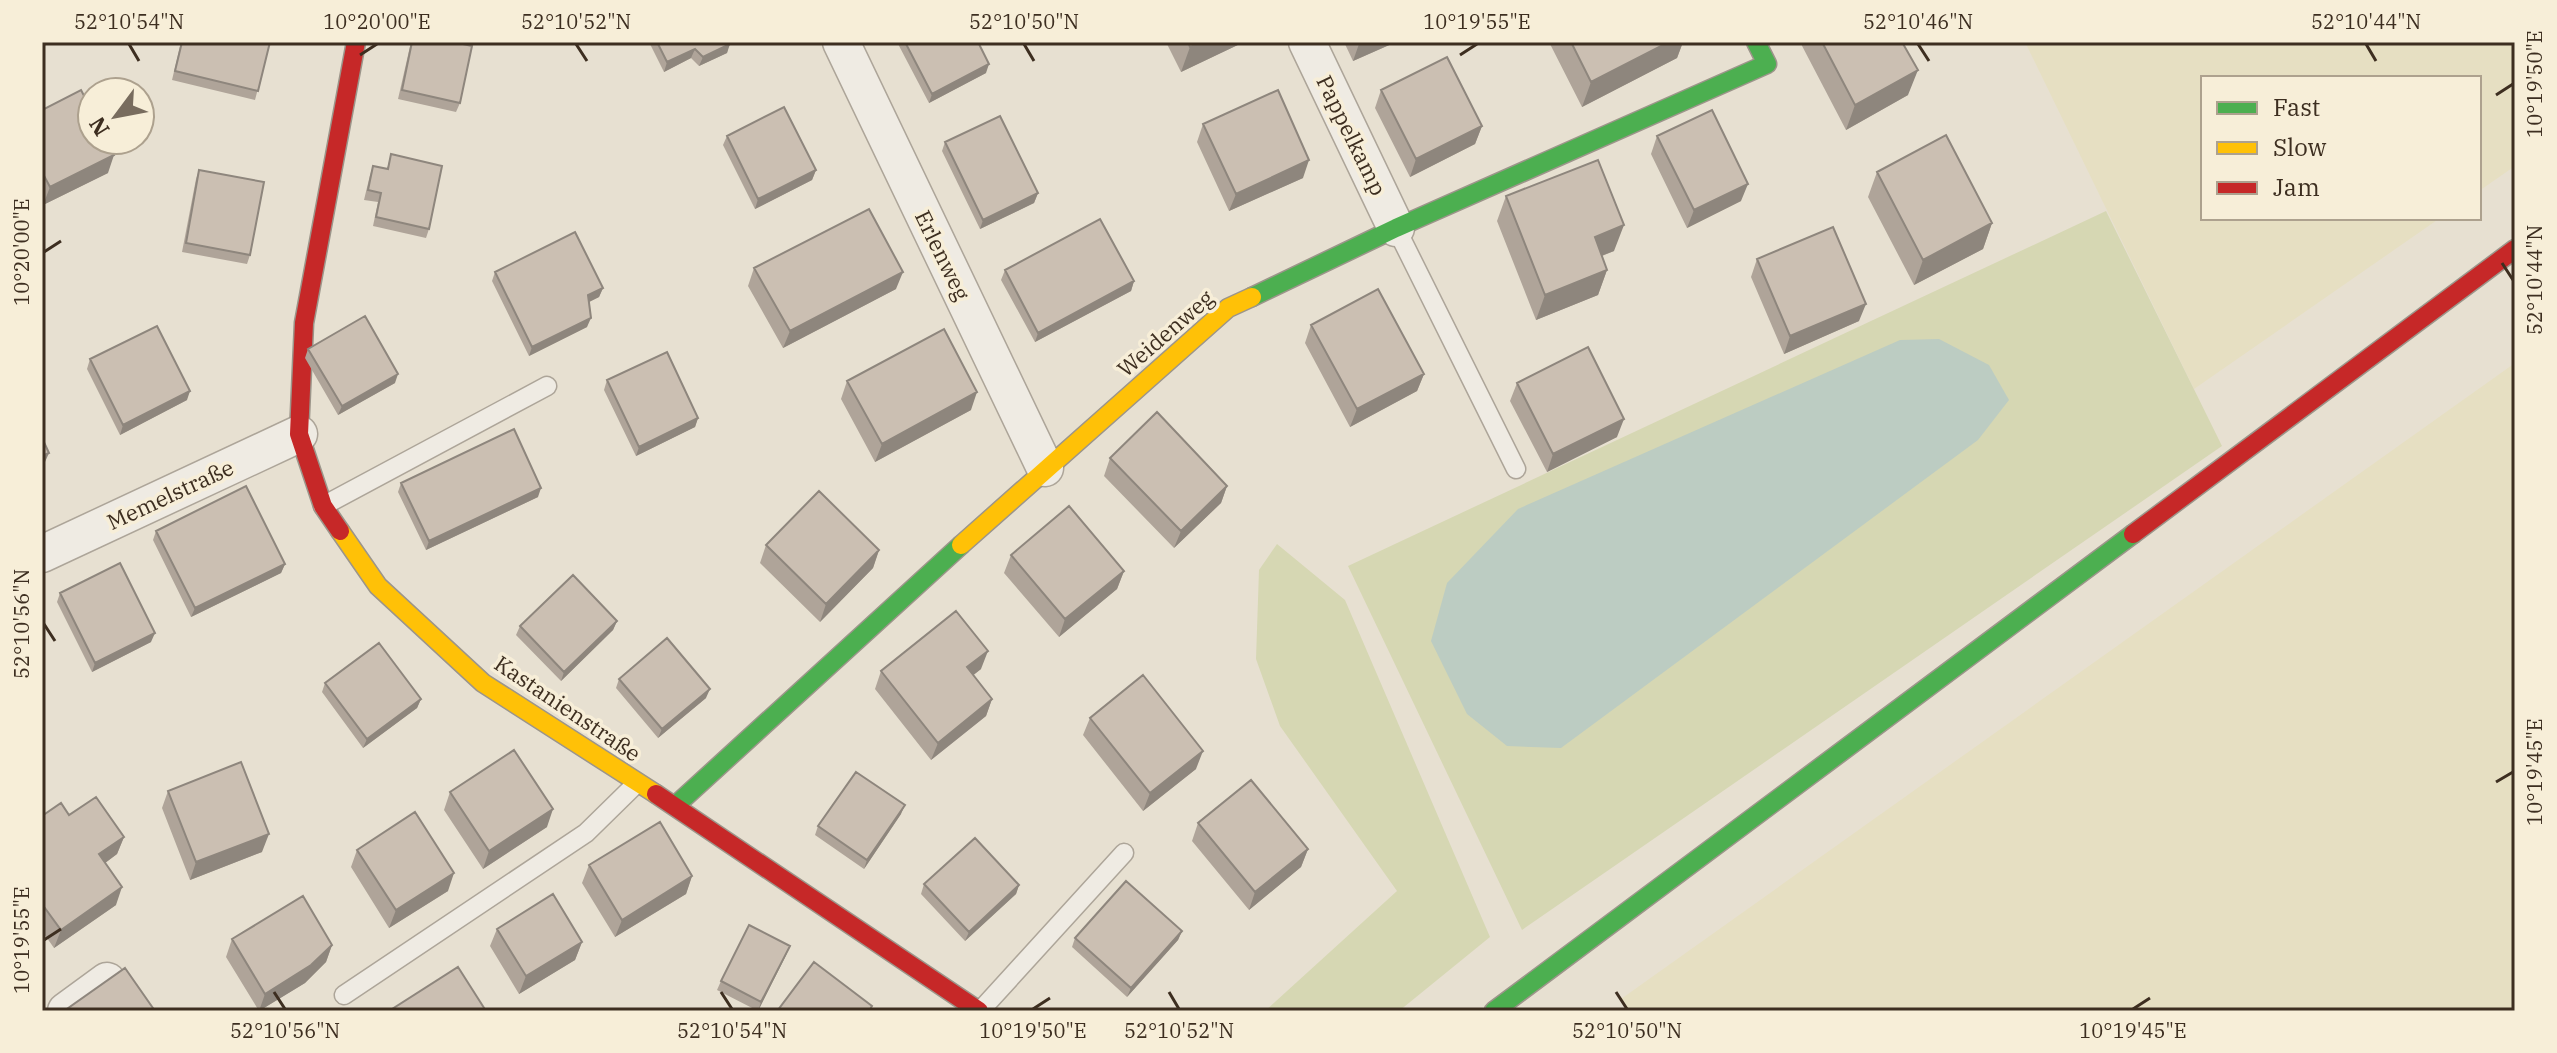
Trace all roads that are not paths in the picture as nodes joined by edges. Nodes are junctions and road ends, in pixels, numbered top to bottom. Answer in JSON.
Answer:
{"nodes":[{"id":1,"x":356,"y":42,"type":"edge"},
{"id":2,"x":841,"y":42,"type":"edge"},
{"id":3,"x":1307,"y":42,"type":"edge"},
{"id":4,"x":1756,"y":42,"type":"edge"},
{"id":5,"x":1396,"y":228,"type":"junction"},
{"id":6,"x":2515,"y":249,"type":"edge"},
{"id":7,"x":547,"y":386,"type":"dead end"},
{"id":8,"x":299,"y":434,"type":"junction"},
{"id":9,"x":1045,"y":468,"type":"junction"},
{"id":10,"x":1516,"y":469,"type":"dead end"},
{"id":11,"x":323,"y":506,"type":"junction"},
{"id":12,"x":42,"y":554,"type":"edge"},
{"id":13,"x":637,"y":783,"type":"junction"},
{"id":14,"x":675,"y":806,"type":"junction"},
{"id":15,"x":1124,"y":853,"type":"dead end"},
{"id":16,"x":107,"y":981,"type":"edge"},
{"id":17,"x":344,"y":995,"type":"dead end"},
{"id":18,"x":66,"y":1011,"type":"edge"},
{"id":19,"x":979,"y":1011,"type":"edge"},
{"id":20,"x":1494,"y":1011,"type":"edge"}],
"edges":[{"from":1,"to":8,"type":"street","name":"Kastanienstraße"},
{"from":2,"to":9,"type":"street","name":"Erlenweg"},
{"from":3,"to":5,"type":"street","name":"Pappelkamp"},
{"from":4,"to":5,"type":"street","name":"Weidenweg"},
{"from":5,"to":9,"type":"street","name":"Weidenweg"},
{"from":5,"to":10,"type":"lane"},
{"from":6,"to":20,"type":"street"},
{"from":7,"to":11,"type":"lane"},
{"from":8,"to":11,"type":"street","name":"Kastanienstraße"},
{"from":8,"to":12,"type":"street","name":"Memelstraße"},
{"from":9,"to":14,"type":"street","name":"Weidenweg"},
{"from":11,"to":13,"type":"street","name":"Kastanienstraße"},
{"from":13,"to":14,"type":"street","name":"Kastanienstraße"},
{"from":13,"to":17,"type":"lane"},
{"from":14,"to":19,"type":"street","name":"Kastanienstraße"},
{"from":15,"to":19,"type":"lane"},
{"from":16,"to":18,"type":"street"}]}
